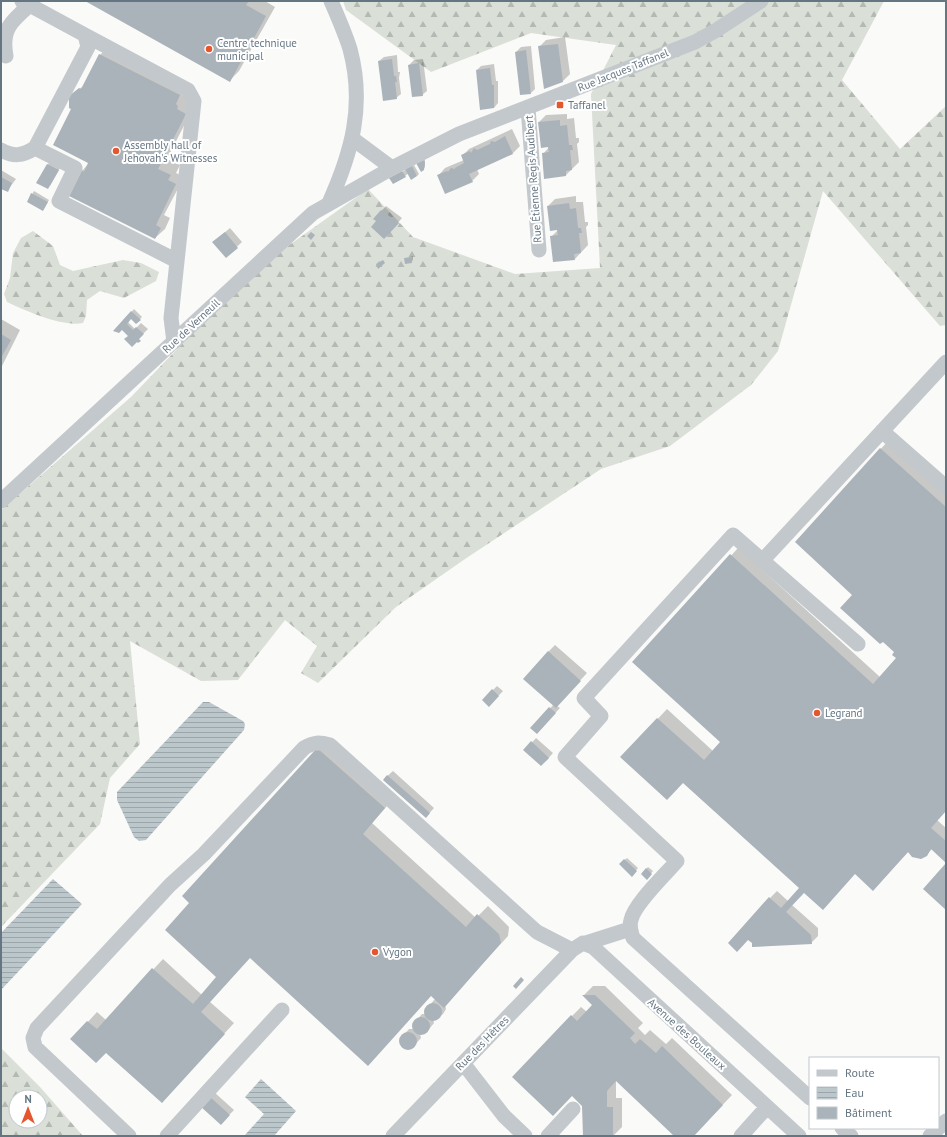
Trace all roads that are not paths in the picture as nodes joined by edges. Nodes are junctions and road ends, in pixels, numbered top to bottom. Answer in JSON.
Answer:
{"nodes":[{"id":1,"x":331,"y":1,"type":"edge"},
{"id":2,"x":761,"y":1,"type":"edge"},
{"id":3,"x":26,"y":3,"type":"edge"},
{"id":4,"x":85,"y":35,"type":"junction"},
{"id":5,"x":6,"y":56,"type":"dead end"},
{"id":6,"x":528,"y":108,"type":"junction"},
{"id":7,"x":353,"y":139,"type":"junction"},
{"id":8,"x":35,"y":148,"type":"junction"},
{"id":9,"x":1,"y":150,"type":"edge"},
{"id":10,"x":392,"y":168,"type":"junction"},
{"id":11,"x":329,"y":203,"type":"junction"},
{"id":12,"x":539,"y":250,"type":"dead end"},
{"id":13,"x":177,"y":260,"type":"junction"},
{"id":14,"x":174,"y":342,"type":"junction"},
{"id":15,"x":946,"y":362,"type":"edge"},
{"id":16,"x":882,"y":431,"type":"junction"},
{"id":17,"x":946,"y":487,"type":"edge"},
{"id":18,"x":1,"y":501,"type":"edge"},
{"id":19,"x":762,"y":561,"type":"junction"},
{"id":20,"x":858,"y":644,"type":"dead end"},
{"id":21,"x":630,"y":929,"type":"junction"},
{"id":22,"x":586,"y":943,"type":"junction"},
{"id":23,"x":572,"y":950,"type":"junction"},
{"id":24,"x":282,"y":1010,"type":"dead end"},
{"id":25,"x":463,"y":1063,"type":"junction"},
{"id":26,"x":809,"y":1097,"type":"edge"},
{"id":27,"x":767,"y":1107,"type":"junction"},
{"id":28,"x":573,"y":1109,"type":"dead end"},
{"id":29,"x":843,"y":1129,"type":"edge"},
{"id":30,"x":937,"y":1129,"type":"edge"},
{"id":31,"x":129,"y":1136,"type":"edge"},
{"id":32,"x":167,"y":1136,"type":"edge"},
{"id":33,"x":393,"y":1136,"type":"edge"},
{"id":34,"x":525,"y":1136,"type":"edge"},
{"id":35,"x":548,"y":1136,"type":"edge"},
{"id":36,"x":741,"y":1136,"type":"edge"},
{"id":37,"x":799,"y":1136,"type":"edge"},
{"id":38,"x":851,"y":1136,"type":"edge"},
{"id":39,"x":930,"y":1136,"type":"edge"}],
"edges":[{"from":1,"to":7,"type":"street"},
{"from":2,"to":6,"type":"street","name":"Rue Jacques Taffanel"},
{"from":3,"to":4,"type":"street"},
{"from":3,"to":5,"type":"street"},
{"from":4,"to":8,"type":"street"},
{"from":4,"to":13,"type":"street"},
{"from":6,"to":10,"type":"street","name":"Rue Jacques Taffanel"},
{"from":6,"to":12,"type":"street","name":"Rue Étienne Regis Audibert"},
{"from":7,"to":10,"type":"street"},
{"from":7,"to":11,"type":"street"},
{"from":8,"to":9,"type":"street"},
{"from":8,"to":13,"type":"street"},
{"from":10,"to":11,"type":"street","name":"Rue de Verneuil"},
{"from":11,"to":14,"type":"street","name":"Rue de Verneuil"},
{"from":13,"to":14,"type":"street"},
{"from":14,"to":18,"type":"street","name":"Rue de Verneuil"},
{"from":15,"to":16,"type":"street"},
{"from":16,"to":17,"type":"street"},
{"from":16,"to":19,"type":"street"},
{"from":19,"to":20,"type":"street"},
{"from":19,"to":21,"type":"street"},
{"from":21,"to":22,"type":"street"},
{"from":21,"to":26,"type":"street"},
{"from":22,"to":23,"type":"street"},
{"from":22,"to":27,"type":"street","name":"Avenue des Bouleaux"},
{"from":23,"to":25,"type":"street","name":"Rue des Hêtres"},
{"from":23,"to":31,"type":"street"},
{"from":24,"to":32,"type":"street"},
{"from":25,"to":33,"type":"street","name":"Rue des Hêtres"},
{"from":25,"to":34,"type":"street"},
{"from":27,"to":36,"type":"street"},
{"from":27,"to":37,"type":"street","name":"Avenue des Bouleaux"},
{"from":28,"to":35,"type":"street"},
{"from":29,"to":38,"type":"street"},
{"from":30,"to":39,"type":"street"}]}
